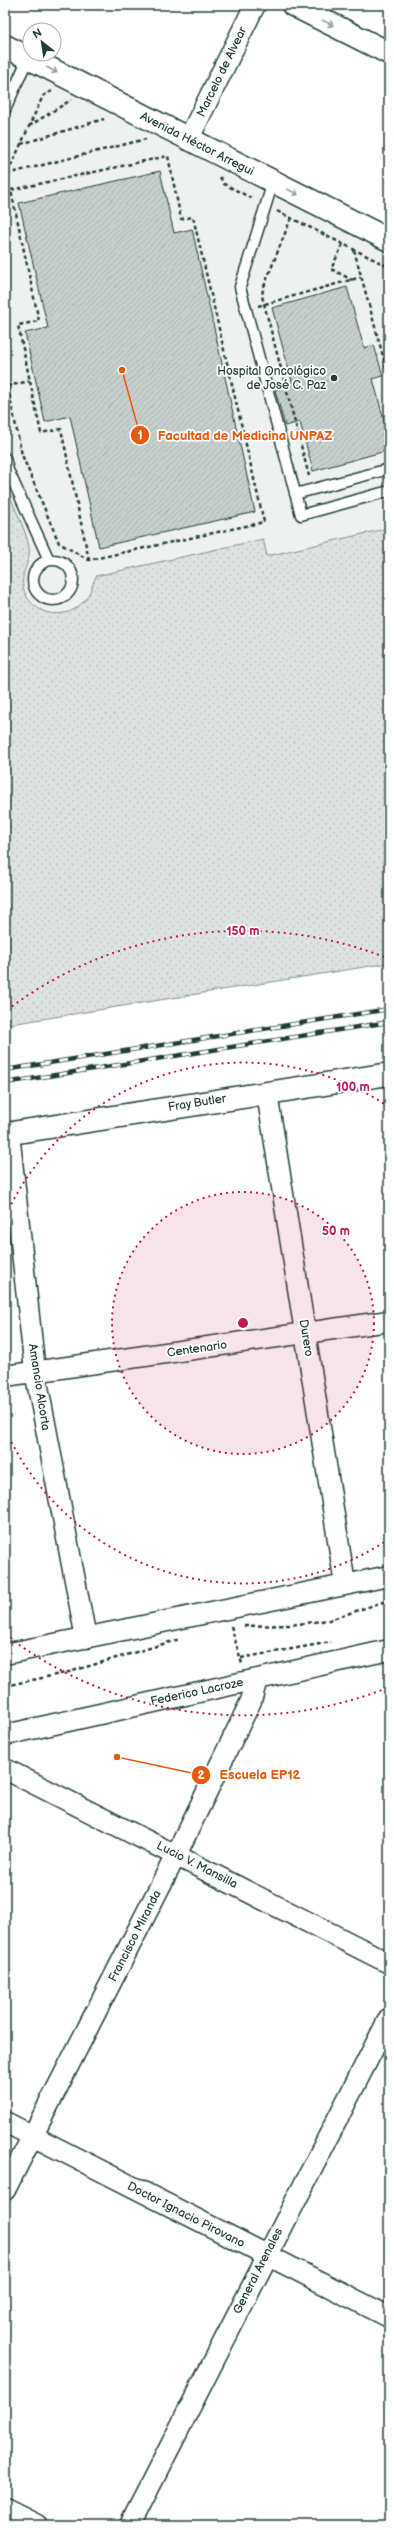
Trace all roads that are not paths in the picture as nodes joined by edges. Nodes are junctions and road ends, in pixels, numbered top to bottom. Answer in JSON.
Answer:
{"nodes":[{"id":1,"x":255,"y":5,"type":"edge"},
{"id":2,"x":293,"y":5,"type":"edge"},
{"id":3,"x":5,"y":46,"type":"edge"},
{"id":4,"x":389,"y":54,"type":"edge"},
{"id":5,"x":22,"y":55,"type":"edge"},
{"id":6,"x":26,"y":62,"type":"edge"},
{"id":7,"x":36,"y":62,"type":"edge"},
{"id":8,"x":5,"y":110,"type":"edge"},
{"id":9,"x":188,"y":140,"type":"junction"},
{"id":10,"x":273,"y":182,"type":"junction"},
{"id":11,"x":389,"y":240,"type":"edge"},
{"id":12,"x":5,"y":458,"type":"edge"},
{"id":13,"x":389,"y":469,"type":"edge"},
{"id":14,"x":389,"y":491,"type":"edge"},
{"id":15,"x":295,"y":494,"type":"junction"},
{"id":16,"x":49,"y":560,"type":"dead end"},
{"id":17,"x":389,"y":1074,"type":"edge"},
{"id":18,"x":267,"y":1092,"type":"junction"},
{"id":19,"x":7,"y":1134,"type":"edge"},
{"id":20,"x":389,"y":1321,"type":"edge"},
{"id":21,"x":305,"y":1335,"type":"junction"},
{"id":22,"x":35,"y":1371,"type":"junction"},
{"id":23,"x":5,"y":1376,"type":"edge"},
{"id":24,"x":389,"y":1576,"type":"edge"},
{"id":25,"x":345,"y":1584,"type":"junction"},
{"id":26,"x":86,"y":1638,"type":"junction"},
{"id":27,"x":389,"y":1650,"type":"edge"},
{"id":28,"x":5,"y":1654,"type":"edge"},
{"id":29,"x":250,"y":1680,"type":"junction"},
{"id":30,"x":5,"y":1734,"type":"edge"},
{"id":31,"x":5,"y":1769,"type":"edge"},
{"id":32,"x":176,"y":1855,"type":"junction"},
{"id":33,"x":389,"y":1963,"type":"edge"},
{"id":34,"x":389,"y":2018,"type":"edge"},
{"id":35,"x":5,"y":2122,"type":"edge"},
{"id":36,"x":33,"y":2136,"type":"junction"},
{"id":37,"x":5,"y":2190,"type":"edge"},
{"id":38,"x":266,"y":2256,"type":"junction"},
{"id":39,"x":389,"y":2317,"type":"edge"},
{"id":40,"x":5,"y":2509,"type":"edge"},
{"id":41,"x":37,"y":2525,"type":"edge"},
{"id":42,"x":130,"y":2525,"type":"edge"}],
"edges":[{"from":1,"to":9,"type":"street","name":"Marcelo de Alvear"},
{"from":2,"to":4,"type":"street","one_way":true},
{"from":3,"to":5,"type":"street","name":"Avenida Héctor Arregui"},
{"from":6,"to":8,"type":"lane"},
{"from":7,"to":9,"type":"street","name":"Avenida Héctor Arregui","one_way":true},
{"from":9,"to":10,"type":"street","name":"Avenida Héctor Arregui"},
{"from":10,"to":11,"type":"street","name":"Avenida Héctor Arregui","one_way":true},
{"from":10,"to":15,"type":"lane"},
{"from":12,"to":16,"type":"lane"},
{"from":13,"to":15,"type":"lane"},
{"from":14,"to":15,"type":"lane"},
{"from":17,"to":18,"type":"street","name":"Fray Butler"},
{"from":18,"to":19,"type":"street","name":"Fray Butler"},
{"from":18,"to":21,"type":"street","name":"Durero"},
{"from":19,"to":22,"type":"street","name":"Amancio Alcorta"},
{"from":20,"to":21,"type":"street","name":"Centenario"},
{"from":21,"to":22,"type":"street","name":"Centenario"},
{"from":21,"to":25,"type":"street","name":"Durero"},
{"from":22,"to":23,"type":"street","name":"Centenario"},
{"from":22,"to":26,"type":"street","name":"Amancio Alcorta"},
{"from":24,"to":25,"type":"street"},
{"from":25,"to":26,"type":"street"},
{"from":26,"to":28,"type":"street"},
{"from":27,"to":29,"type":"street","name":"Federico Lacroze"},
{"from":29,"to":30,"type":"street","name":"Federico Lacroze"},
{"from":29,"to":32,"type":"street","name":"Francisco Miranda"},
{"from":31,"to":32,"type":"street","name":"Lucio V. Mansilla"},
{"from":32,"to":33,"type":"street","name":"Lucio V. Mansilla"},
{"from":32,"to":36,"type":"street","name":"Francisco Miranda"},
{"from":34,"to":38,"type":"street","name":"General Arenales"},
{"from":35,"to":36,"type":"street","name":"Doctor Ignacio Pirovano"},
{"from":36,"to":37,"type":"street","name":"Francisco Miranda"},
{"from":36,"to":38,"type":"street","name":"Doctor Ignacio Pirovano"},
{"from":38,"to":39,"type":"street","name":"Doctor Ignacio Pirovano"},
{"from":38,"to":42,"type":"street","name":"General Arenales"},
{"from":40,"to":41,"type":"street"}]}
